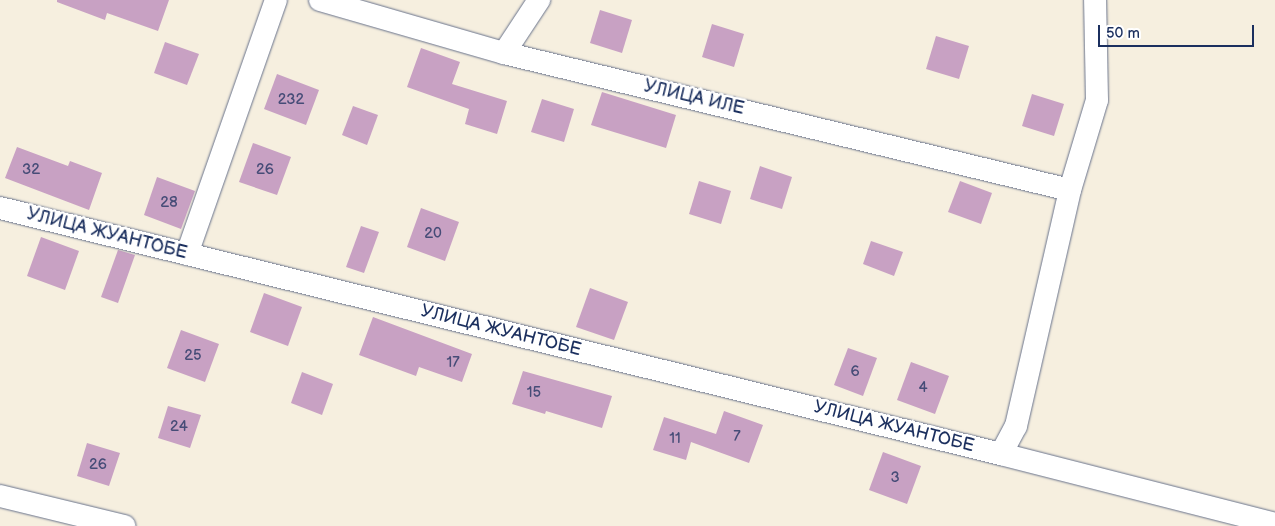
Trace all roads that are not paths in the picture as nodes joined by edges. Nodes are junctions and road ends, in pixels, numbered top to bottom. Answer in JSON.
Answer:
{"nodes":[{"id":1,"x":276,"y":0,"type":"edge"},
{"id":2,"x":320,"y":0,"type":"edge"},
{"id":3,"x":539,"y":0,"type":"edge"},
{"id":4,"x":1095,"y":0,"type":"edge"},
{"id":5,"x":504,"y":53,"type":"junction"},
{"id":6,"x":1070,"y":190,"type":"junction"},
{"id":7,"x":0,"y":208,"type":"edge"},
{"id":8,"x":187,"y":254,"type":"junction"},
{"id":9,"x":1002,"y":454,"type":"junction"},
{"id":10,"x":0,"y":496,"type":"edge"},
{"id":11,"x":76,"y":520,"type":"edge"},
{"id":12,"x":1275,"y":524,"type":"edge"},
{"id":13,"x":124,"y":526,"type":"edge"}],
"edges":[{"from":1,"to":8,"type":"street"},
{"from":2,"to":5,"type":"street","name":"УЛИЦА ИЛЕ"},
{"from":3,"to":5,"type":"street"},
{"from":4,"to":6,"type":"street"},
{"from":5,"to":6,"type":"street","name":"УЛИЦА ИЛЕ"},
{"from":6,"to":9,"type":"street"},
{"from":7,"to":8,"type":"street","name":"УЛИЦА ЖУАНТОБЕ"},
{"from":8,"to":9,"type":"street","name":"УЛИЦА ЖУАНТОБЕ"},
{"from":9,"to":12,"type":"street","name":"УЛИЦА ЖУАНТОБЕ"},
{"from":10,"to":11,"type":"street"},
{"from":11,"to":13,"type":"street"}]}
